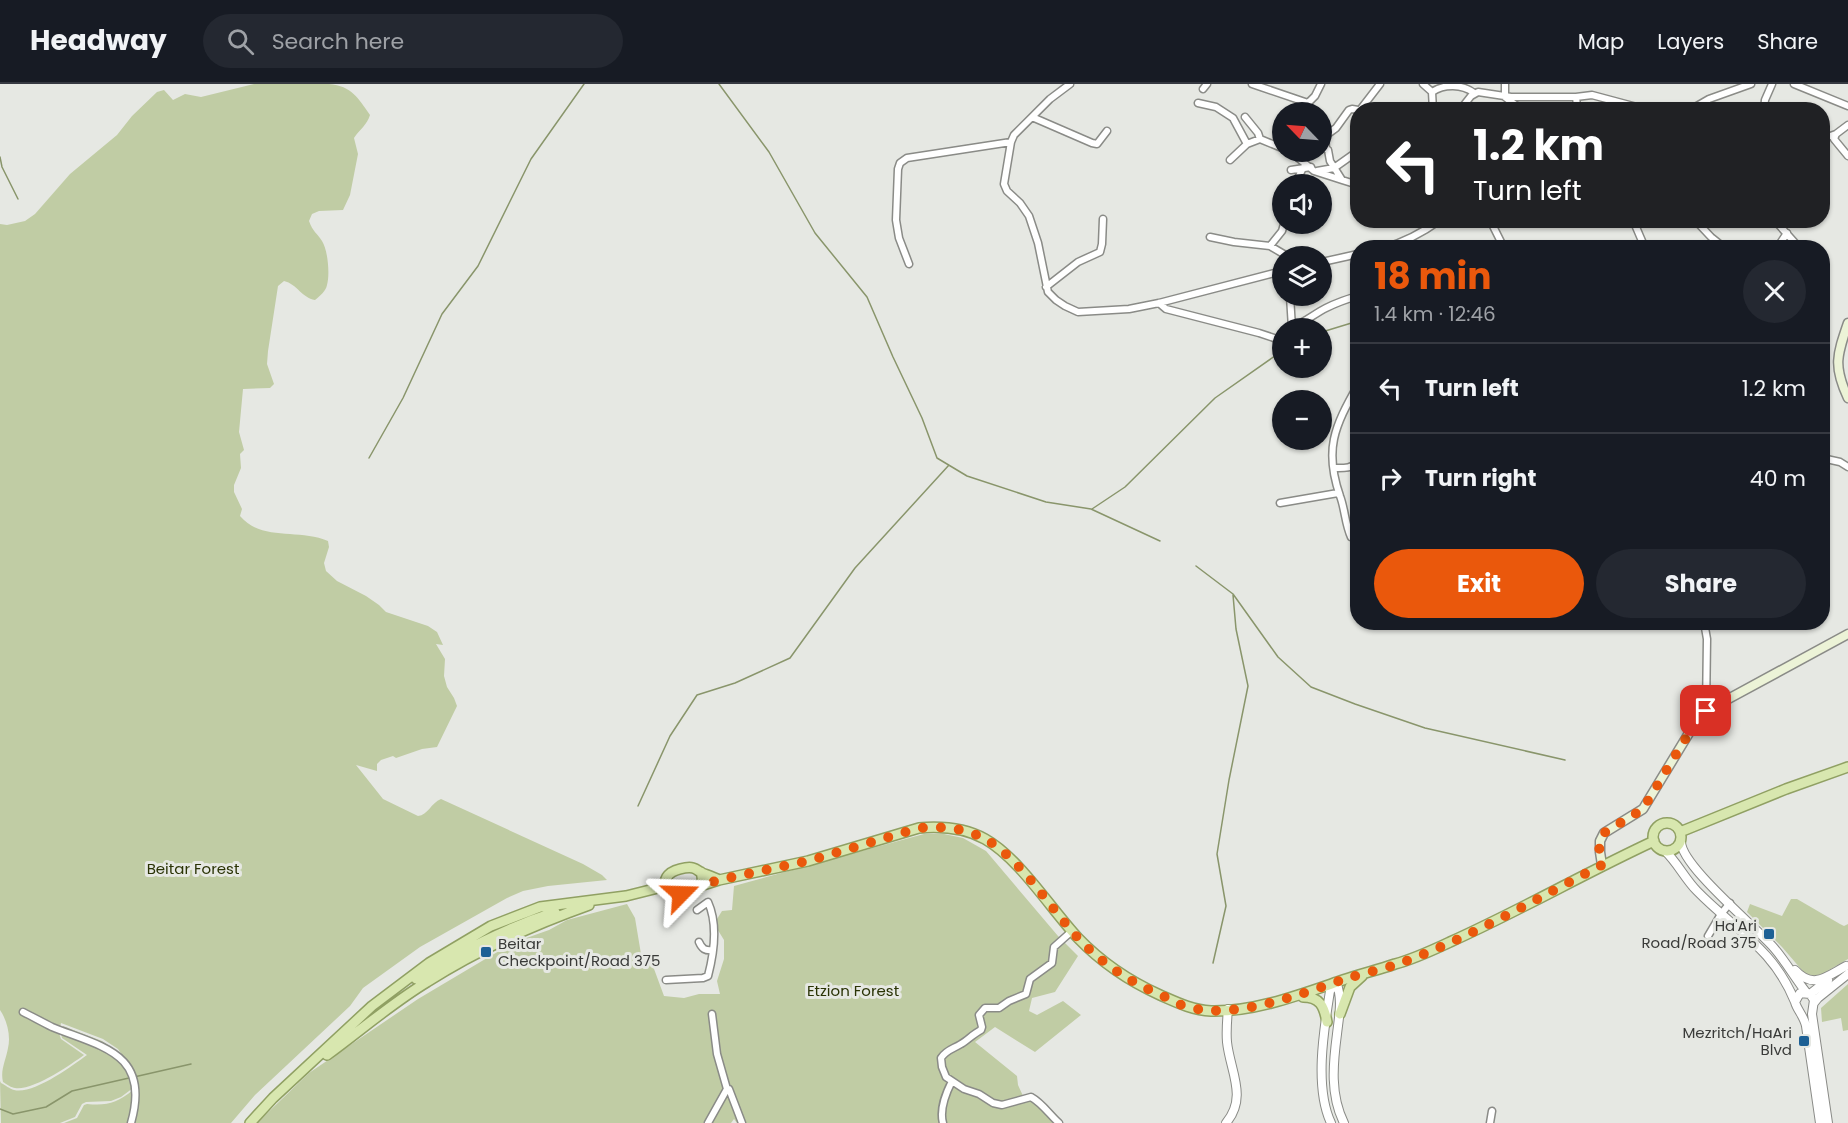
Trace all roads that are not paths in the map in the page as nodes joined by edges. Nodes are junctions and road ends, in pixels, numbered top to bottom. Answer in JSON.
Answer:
{"nodes":[{"id":1,"x":1070,"y":84,"type":"edge"},
{"id":2,"x":1252,"y":84,"type":"edge"},
{"id":3,"x":1321,"y":84,"type":"edge"},
{"id":4,"x":1380,"y":84,"type":"edge"},
{"id":5,"x":1423,"y":84,"type":"edge"},
{"id":6,"x":1505,"y":84,"type":"edge"},
{"id":7,"x":1727,"y":84,"type":"edge"},
{"id":8,"x":1751,"y":84,"type":"edge"},
{"id":9,"x":1772,"y":84,"type":"edge"},
{"id":10,"x":1794,"y":84,"type":"edge"},
{"id":11,"x":1432,"y":92,"type":"junction"},
{"id":12,"x":1730,"y":92,"type":"junction"},
{"id":13,"x":1474,"y":93,"type":"junction"},
{"id":14,"x":1505,"y":96,"type":"junction"},
{"id":15,"x":1576,"y":97,"type":"junction"},
{"id":16,"x":1305,"y":102,"type":"edge"},
{"id":17,"x":1309,"y":102,"type":"edge"},
{"id":18,"x":1365,"y":102,"type":"edge"},
{"id":19,"x":1433,"y":102,"type":"edge"},
{"id":20,"x":1467,"y":102,"type":"edge"},
{"id":21,"x":1512,"y":102,"type":"edge"},
{"id":22,"x":1577,"y":102,"type":"edge"},
{"id":23,"x":1620,"y":102,"type":"edge"},
{"id":24,"x":1702,"y":102,"type":"edge"},
{"id":25,"x":1765,"y":102,"type":"edge"},
{"id":26,"x":1197,"y":103,"type":"dead end"},
{"id":27,"x":1848,"y":106,"type":"edge"},
{"id":28,"x":1350,"y":110,"type":"edge"},
{"id":29,"x":1032,"y":117,"type":"junction"},
{"id":30,"x":1245,"y":117,"type":"dead end"},
{"id":31,"x":1848,"y":125,"type":"edge"},
{"id":32,"x":1332,"y":130,"type":"edge"},
{"id":33,"x":1107,"y":131,"type":"dead end"},
{"id":34,"x":1836,"y":134,"type":"junction"},
{"id":35,"x":1830,"y":136,"type":"edge"},
{"id":36,"x":1260,"y":139,"type":"junction"},
{"id":37,"x":1011,"y":142,"type":"junction"},
{"id":38,"x":1246,"y":144,"type":"junction"},
{"id":39,"x":1272,"y":144,"type":"edge"},
{"id":40,"x":1848,"y":156,"type":"edge"},
{"id":41,"x":1350,"y":157,"type":"edge"},
{"id":42,"x":1230,"y":160,"type":"dead end"},
{"id":43,"x":1305,"y":162,"type":"edge"},
{"id":44,"x":1332,"y":162,"type":"edge"},
{"id":45,"x":1303,"y":168,"type":"junction"},
{"id":46,"x":1334,"y":168,"type":"junction"},
{"id":47,"x":1314,"y":169,"type":"junction"},
{"id":48,"x":1291,"y":170,"type":"dead end"},
{"id":49,"x":1300,"y":174,"type":"edge"},
{"id":50,"x":1342,"y":180,"type":"junction"},
{"id":51,"x":1350,"y":182,"type":"edge"},
{"id":52,"x":1103,"y":219,"type":"dead end"},
{"id":53,"x":1429,"y":228,"type":"edge"},
{"id":54,"x":1703,"y":228,"type":"edge"},
{"id":55,"x":1782,"y":228,"type":"edge"},
{"id":56,"x":1787,"y":232,"type":"junction"},
{"id":57,"x":1280,"y":234,"type":"edge"},
{"id":58,"x":1210,"y":237,"type":"dead end"},
{"id":59,"x":1408,"y":240,"type":"edge"},
{"id":60,"x":1715,"y":240,"type":"edge"},
{"id":61,"x":1782,"y":240,"type":"edge"},
{"id":62,"x":1793,"y":240,"type":"edge"},
{"id":63,"x":1270,"y":246,"type":"joint"},
{"id":64,"x":1350,"y":256,"type":"edge"},
{"id":65,"x":1332,"y":260,"type":"edge"},
{"id":66,"x":909,"y":264,"type":"dead end"},
{"id":67,"x":1272,"y":274,"type":"edge"},
{"id":68,"x":1046,"y":286,"type":"junction"},
{"id":69,"x":1350,"y":298,"type":"edge"},
{"id":70,"x":1159,"y":303,"type":"junction"},
{"id":71,"x":1311,"y":318,"type":"edge"},
{"id":72,"x":1848,"y":323,"type":"edge"},
{"id":73,"x":1272,"y":337,"type":"edge"},
{"id":74,"x":1848,"y":398,"type":"edge"},
{"id":75,"x":1350,"y":403,"type":"edge"},
{"id":76,"x":1830,"y":460,"type":"edge"},
{"id":77,"x":1350,"y":467,"type":"edge"},
{"id":78,"x":1848,"y":467,"type":"edge"},
{"id":79,"x":1334,"y":468,"type":"junction"},
{"id":80,"x":1338,"y":492,"type":"junction"},
{"id":81,"x":1280,"y":503,"type":"dead end"},
{"id":82,"x":1350,"y":534,"type":"edge"},
{"id":83,"x":1705,"y":630,"type":"edge"},
{"id":84,"x":1848,"y":634,"type":"edge"},
{"id":85,"x":1706,"y":711,"type":"junction"},
{"id":86,"x":1848,"y":767,"type":"edge"},
{"id":87,"x":1681,"y":836,"type":"junction"},
{"id":88,"x":1654,"y":841,"type":"junction"},
{"id":89,"x":1665,"y":851,"type":"junction"},
{"id":90,"x":1602,"y":865,"type":"junction"},
{"id":91,"x":701,"y":872,"type":"junction"},
{"id":92,"x":719,"y":880,"type":"junction"},
{"id":93,"x":666,"y":886,"type":"junction"},
{"id":94,"x":700,"y":886,"type":"junction"},
{"id":95,"x":607,"y":898,"type":"junction"},
{"id":96,"x":1730,"y":903,"type":"junction"},
{"id":97,"x":697,"y":910,"type":"dead end"},
{"id":98,"x":1721,"y":914,"type":"junction"},
{"id":99,"x":1072,"y":931,"type":"junction"},
{"id":100,"x":1708,"y":936,"type":"dead end"},
{"id":101,"x":699,"y":942,"type":"dead end"},
{"id":102,"x":713,"y":950,"type":"junction"},
{"id":103,"x":1781,"y":957,"type":"junction"},
{"id":104,"x":1847,"y":968,"type":"edge"},
{"id":105,"x":1368,"y":972,"type":"junction"},
{"id":106,"x":666,"y":980,"type":"dead end"},
{"id":107,"x":1336,"y":982,"type":"junction"},
{"id":108,"x":1808,"y":993,"type":"junction"},
{"id":109,"x":1294,"y":997,"type":"junction"},
{"id":110,"x":1814,"y":1004,"type":"junction"},
{"id":111,"x":1797,"y":1006,"type":"junction"},
{"id":112,"x":1228,"y":1009,"type":"junction"},
{"id":113,"x":23,"y":1012,"type":"dead end"},
{"id":114,"x":712,"y":1014,"type":"dead end"},
{"id":115,"x":1340,"y":1014,"type":"junction"},
{"id":116,"x":1327,"y":1022,"type":"junction"},
{"id":117,"x":952,"y":1081,"type":"junction"},
{"id":118,"x":291,"y":1082,"type":"junction"},
{"id":119,"x":727,"y":1089,"type":"junction"},
{"id":120,"x":1492,"y":1111,"type":"dead end"},
{"id":121,"x":131,"y":1123,"type":"edge"},
{"id":122,"x":250,"y":1123,"type":"edge"},
{"id":123,"x":708,"y":1123,"type":"edge"},
{"id":124,"x":742,"y":1123,"type":"edge"},
{"id":125,"x":943,"y":1123,"type":"edge"},
{"id":126,"x":1059,"y":1123,"type":"edge"},
{"id":127,"x":1226,"y":1123,"type":"edge"},
{"id":128,"x":1331,"y":1123,"type":"edge"},
{"id":129,"x":1344,"y":1123,"type":"edge"},
{"id":130,"x":1490,"y":1123,"type":"edge"},
{"id":131,"x":1820,"y":1123,"type":"edge"},
{"id":132,"x":1828,"y":1123,"type":"edge"}],
"edges":[{"from":1,"to":29,"type":"street"},
{"from":2,"to":16,"type":"street"},
{"from":3,"to":17,"type":"street"},
{"from":4,"to":18,"type":"street"},
{"from":5,"to":11,"type":"street"},
{"from":6,"to":14,"type":"street"},
{"from":7,"to":12,"type":"street"},
{"from":8,"to":12,"type":"street"},
{"from":9,"to":25,"type":"street"},
{"from":10,"to":27,"type":"street"},
{"from":11,"to":13,"type":"street"},
{"from":11,"to":19,"type":"street"},
{"from":12,"to":24,"type":"street"},
{"from":13,"to":14,"type":"street"},
{"from":13,"to":20,"type":"street"},
{"from":14,"to":15,"type":"street"},
{"from":14,"to":21,"type":"street"},
{"from":15,"to":22,"type":"street"},
{"from":15,"to":23,"type":"street"},
{"from":26,"to":38,"type":"street"},
{"from":28,"to":32,"type":"street"},
{"from":29,"to":33,"type":"street"},
{"from":29,"to":37,"type":"street"},
{"from":30,"to":36,"type":"street"},
{"from":31,"to":34,"type":"street"},
{"from":34,"to":35,"type":"street"},
{"from":34,"to":40,"type":"street"},
{"from":36,"to":38,"type":"street"},
{"from":36,"to":39,"type":"street"},
{"from":37,"to":66,"type":"street"},
{"from":37,"to":68,"type":"street"},
{"from":38,"to":42,"type":"street"},
{"from":41,"to":46,"type":"street"},
{"from":43,"to":47,"type":"street"},
{"from":44,"to":46,"type":"street"},
{"from":45,"to":47,"type":"street"},
{"from":45,"to":48,"type":"street"},
{"from":45,"to":49,"type":"street"},
{"from":46,"to":47,"type":"street"},
{"from":46,"to":50,"type":"street"},
{"from":47,"to":50,"type":"street"},
{"from":50,"to":51,"type":"street"},
{"from":52,"to":68,"type":"street"},
{"from":53,"to":59,"type":"street"},
{"from":54,"to":60,"type":"street"},
{"from":55,"to":56,"type":"street"},
{"from":56,"to":61,"type":"street"},
{"from":56,"to":62,"type":"street"},
{"from":57,"to":63,"type":"street"},
{"from":58,"to":63,"type":"street"},
{"from":64,"to":65,"type":"street"},
{"from":67,"to":70,"type":"street"},
{"from":68,"to":70,"type":"street"},
{"from":69,"to":71,"type":"street"},
{"from":70,"to":73,"type":"street"},
{"from":72,"to":74,"type":"main road"},
{"from":75,"to":79,"type":"street"},
{"from":76,"to":78,"type":"street"},
{"from":77,"to":79,"type":"street"},
{"from":79,"to":80,"type":"street"},
{"from":80,"to":81,"type":"street"},
{"from":80,"to":82,"type":"street"},
{"from":83,"to":85,"type":"street"},
{"from":84,"to":85,"type":"main road"},
{"from":85,"to":90,"type":"main road"},
{"from":86,"to":87,"type":"main road"},
{"from":87,"to":88,"type":"main road"},
{"from":87,"to":89,"type":"main road"},
{"from":87,"to":96,"type":"street"},
{"from":88,"to":89,"type":"main road"},
{"from":88,"to":90,"type":"main road"},
{"from":89,"to":98,"type":"street"},
{"from":90,"to":105,"type":"main road"},
{"from":91,"to":92,"type":"main road"},
{"from":91,"to":93,"type":"main road"},
{"from":91,"to":94,"type":"main road"},
{"from":92,"to":94,"type":"main road"},
{"from":92,"to":99,"type":"main road"},
{"from":93,"to":94,"type":"main road"},
{"from":93,"to":95,"type":"main road"},
{"from":95,"to":118,"type":"main road"},
{"from":95,"to":118,"type":"main road"},
{"from":96,"to":98,"type":"street"},
{"from":96,"to":103,"type":"street"},
{"from":97,"to":102,"type":"street"},
{"from":98,"to":100,"type":"street"},
{"from":98,"to":111,"type":"street"},
{"from":99,"to":112,"type":"main road"},
{"from":99,"to":117,"type":"street"},
{"from":101,"to":102,"type":"street"},
{"from":102,"to":106,"type":"street"},
{"from":103,"to":104,"type":"street"},
{"from":103,"to":108,"type":"street"},
{"from":104,"to":108,"type":"street"},
{"from":104,"to":110,"type":"street"},
{"from":105,"to":107,"type":"main road"},
{"from":105,"to":115,"type":"main road"},
{"from":107,"to":109,"type":"main road"},
{"from":107,"to":115,"type":"street"},
{"from":107,"to":116,"type":"street"},
{"from":108,"to":110,"type":"street"},
{"from":108,"to":111,"type":"street"},
{"from":109,"to":112,"type":"main road"},
{"from":109,"to":116,"type":"main road"},
{"from":110,"to":111,"type":"street"},
{"from":110,"to":132,"type":"street"},
{"from":111,"to":131,"type":"street"},
{"from":112,"to":127,"type":"street"},
{"from":113,"to":121,"type":"street"},
{"from":114,"to":119,"type":"street"},
{"from":115,"to":129,"type":"street"},
{"from":116,"to":128,"type":"street"},
{"from":117,"to":125,"type":"street"},
{"from":117,"to":126,"type":"street"},
{"from":118,"to":122,"type":"main road"},
{"from":119,"to":123,"type":"street"},
{"from":119,"to":124,"type":"street"},
{"from":120,"to":130,"type":"street"}]}
